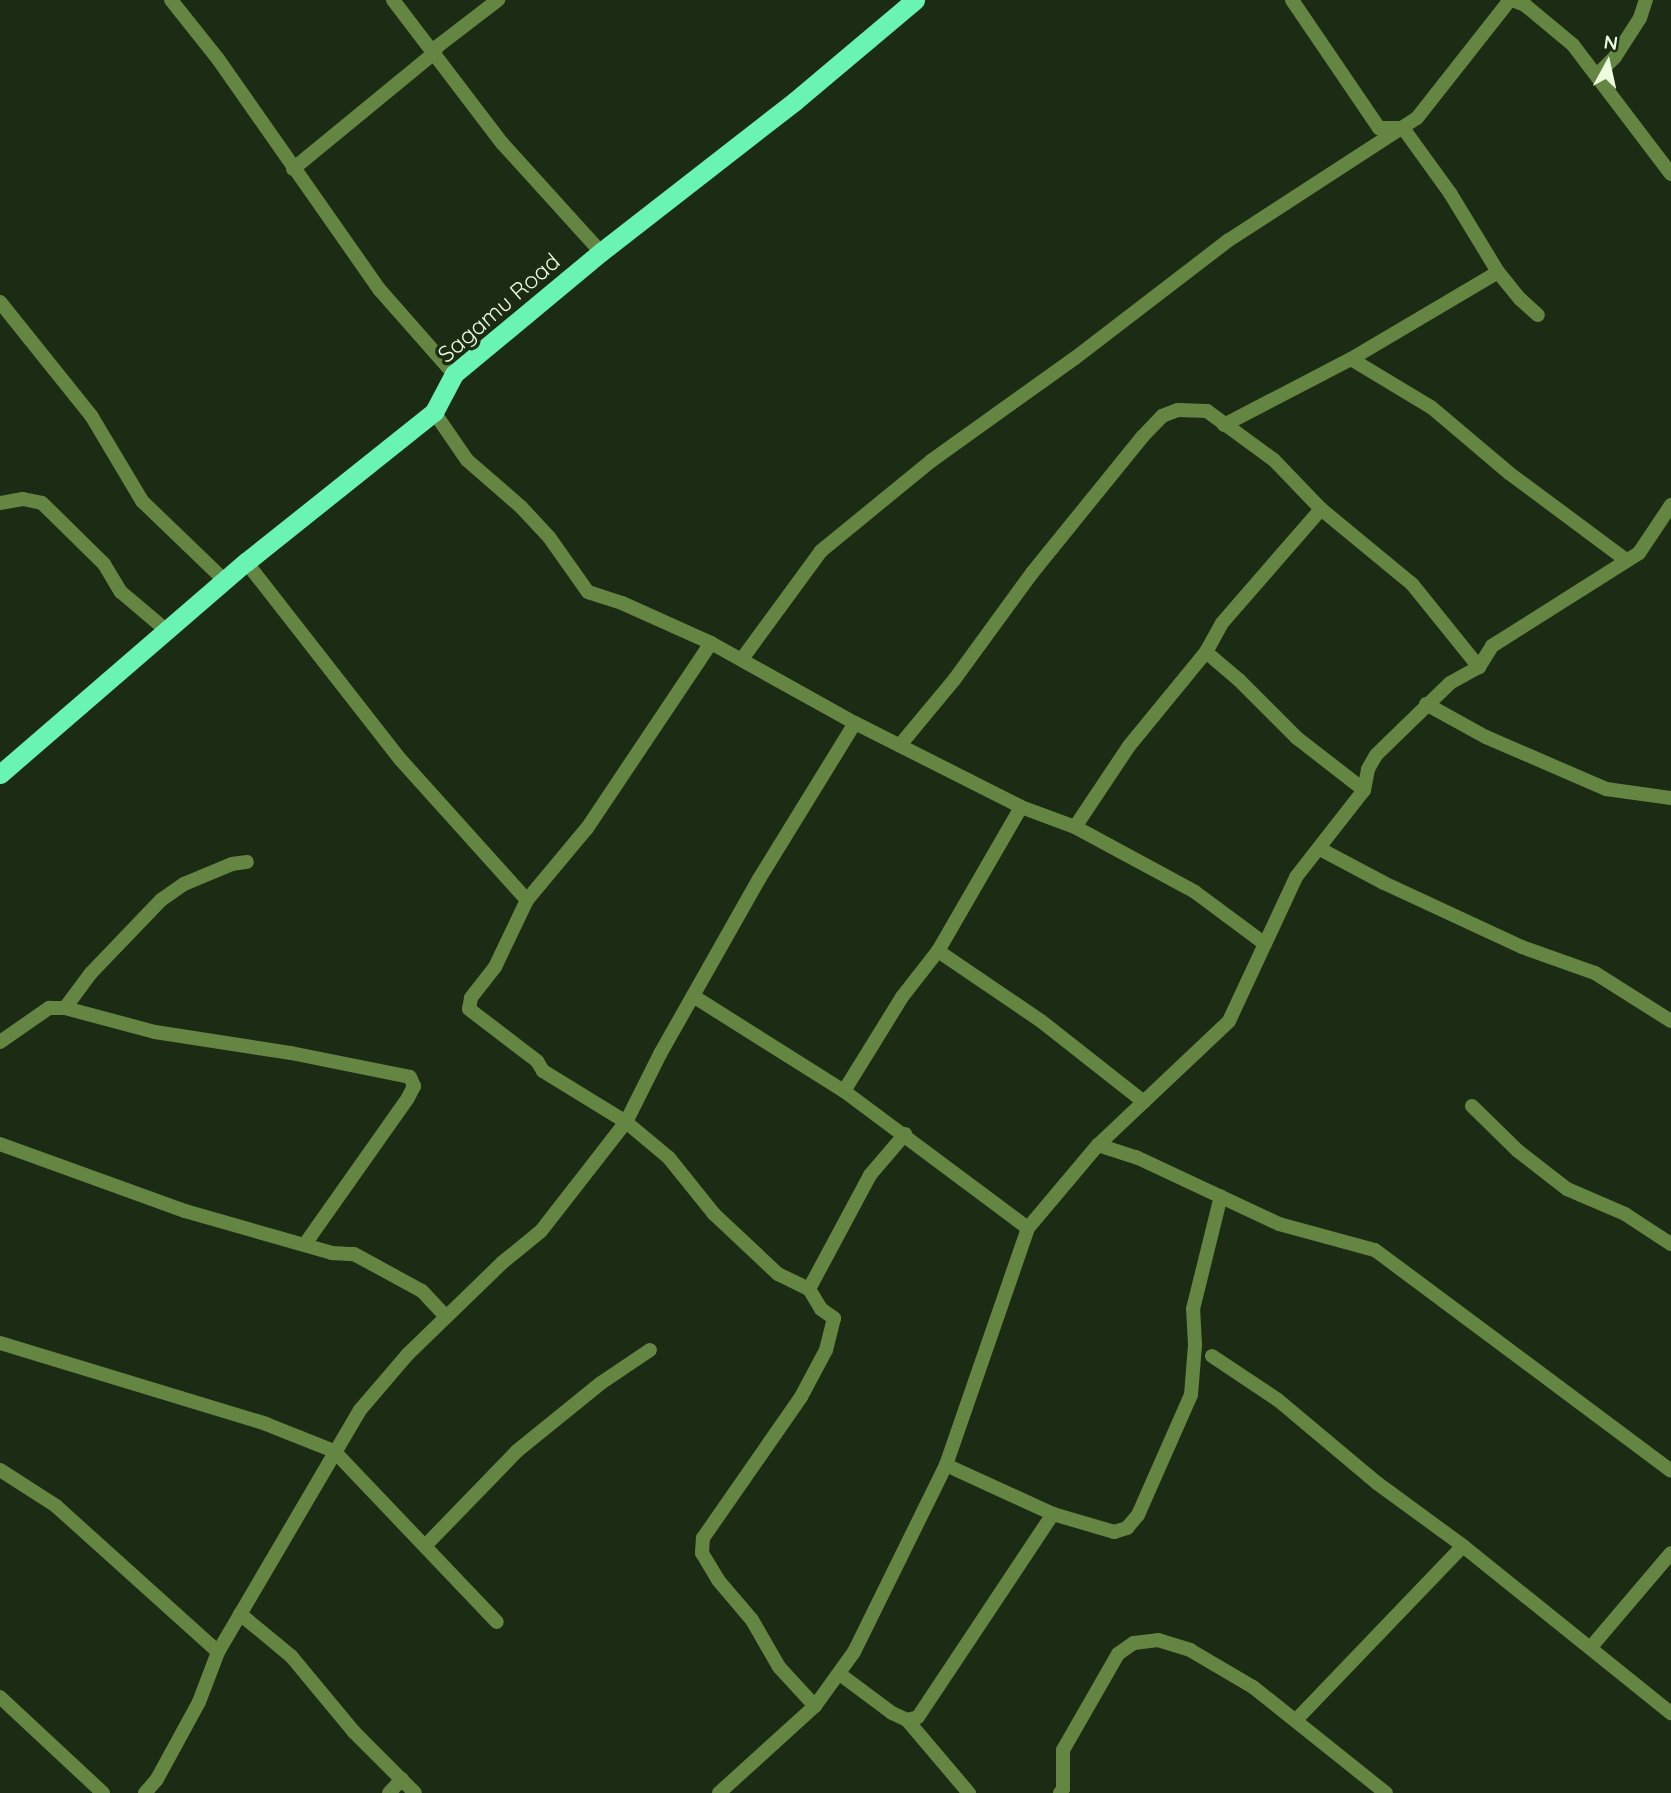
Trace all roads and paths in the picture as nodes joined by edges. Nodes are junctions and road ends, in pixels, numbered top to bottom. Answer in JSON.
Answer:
{"nodes":[{"id":1,"x":171,"y":0,"type":"edge"},
{"id":2,"x":393,"y":0,"type":"edge"},
{"id":3,"x":498,"y":0,"type":"edge"},
{"id":4,"x":915,"y":0,"type":"edge"},
{"id":5,"x":1292,"y":0,"type":"edge"},
{"id":6,"x":1511,"y":0,"type":"edge"},
{"id":7,"x":1646,"y":0,"type":"edge"},
{"id":8,"x":433,"y":54,"type":"junction"},
{"id":9,"x":1597,"y":75,"type":"junction"},
{"id":10,"x":1403,"y":128,"type":"junction"},
{"id":11,"x":293,"y":169,"type":"junction"},
{"id":12,"x":1671,"y":174,"type":"edge"},
{"id":13,"x":601,"y":252,"type":"junction"},
{"id":14,"x":1498,"y":272,"type":"junction"},
{"id":15,"x":0,"y":302,"type":"edge"},
{"id":16,"x":1538,"y":315,"type":"dead end"},
{"id":17,"x":6,"y":317,"type":"edge"},
{"id":18,"x":1351,"y":359,"type":"junction"},
{"id":19,"x":454,"y":374,"type":"junction"},
{"id":20,"x":434,"y":412,"type":"junction"},
{"id":21,"x":1224,"y":425,"type":"junction"},
{"id":22,"x":0,"y":503,"type":"edge"},
{"id":23,"x":1671,"y":505,"type":"edge"},
{"id":24,"x":1321,"y":509,"type":"junction"},
{"id":25,"x":1626,"y":560,"type":"junction"},
{"id":26,"x":246,"y":562,"type":"junction"},
{"id":27,"x":225,"y":581,"type":"junction"},
{"id":28,"x":166,"y":629,"type":"junction"},
{"id":29,"x":711,"y":643,"type":"junction"},
{"id":30,"x":1206,"y":652,"type":"junction"},
{"id":31,"x":742,"y":659,"type":"junction"},
{"id":32,"x":1479,"y":667,"type":"junction"},
{"id":33,"x":1426,"y":704,"type":"junction"},
{"id":34,"x":855,"y":723,"type":"junction"},
{"id":35,"x":901,"y":745,"type":"junction"},
{"id":36,"x":0,"y":774,"type":"edge"},
{"id":37,"x":1364,"y":790,"type":"junction"},
{"id":38,"x":1671,"y":798,"type":"edge"},
{"id":39,"x":1021,"y":807,"type":"junction"},
{"id":40,"x":1075,"y":827,"type":"junction"},
{"id":41,"x":1320,"y":849,"type":"junction"},
{"id":42,"x":247,"y":862,"type":"dead end"},
{"id":43,"x":527,"y":900,"type":"junction"},
{"id":44,"x":1265,"y":944,"type":"junction"},
{"id":45,"x":938,"y":951,"type":"junction"},
{"id":46,"x":694,"y":996,"type":"junction"},
{"id":47,"x":65,"y":1007,"type":"junction"},
{"id":48,"x":1671,"y":1021,"type":"edge"},
{"id":49,"x":0,"y":1042,"type":"edge"},
{"id":50,"x":844,"y":1091,"type":"junction"},
{"id":51,"x":1143,"y":1102,"type":"junction"},
{"id":52,"x":1472,"y":1107,"type":"dead end"},
{"id":53,"x":626,"y":1122,"type":"junction"},
{"id":54,"x":905,"y":1134,"type":"junction"},
{"id":55,"x":0,"y":1144,"type":"edge"},
{"id":56,"x":1098,"y":1145,"type":"junction"},
{"id":57,"x":1221,"y":1196,"type":"junction"},
{"id":58,"x":1028,"y":1228,"type":"junction"},
{"id":59,"x":305,"y":1244,"type":"junction"},
{"id":60,"x":1671,"y":1244,"type":"edge"},
{"id":61,"x":809,"y":1289,"type":"junction"},
{"id":62,"x":446,"y":1317,"type":"junction"},
{"id":63,"x":0,"y":1343,"type":"edge"},
{"id":64,"x":650,"y":1350,"type":"dead end"},
{"id":65,"x":1212,"y":1356,"type":"dead end"},
{"id":66,"x":334,"y":1451,"type":"junction"},
{"id":67,"x":946,"y":1465,"type":"junction"},
{"id":68,"x":1671,"y":1471,"type":"edge"},
{"id":69,"x":2,"y":1475,"type":"edge"},
{"id":70,"x":1054,"y":1514,"type":"junction"},
{"id":71,"x":426,"y":1545,"type":"junction"},
{"id":72,"x":1463,"y":1546,"type":"junction"},
{"id":73,"x":1671,"y":1553,"type":"edge"},
{"id":74,"x":240,"y":1614,"type":"junction"},
{"id":75,"x":497,"y":1622,"type":"dead end"},
{"id":76,"x":1591,"y":1647,"type":"junction"},
{"id":77,"x":218,"y":1652,"type":"junction"},
{"id":78,"x":841,"y":1675,"type":"junction"},
{"id":79,"x":0,"y":1697,"type":"edge"},
{"id":80,"x":815,"y":1706,"type":"junction"},
{"id":81,"x":1671,"y":1713,"type":"edge"},
{"id":82,"x":907,"y":1720,"type":"junction"},
{"id":83,"x":1296,"y":1720,"type":"junction"},
{"id":84,"x":157,"y":1779,"type":"junction"},
{"id":85,"x":402,"y":1779,"type":"junction"},
{"id":86,"x":1064,"y":1792,"type":"edge"},
{"id":87,"x":103,"y":1793,"type":"edge"},
{"id":88,"x":145,"y":1793,"type":"edge"},
{"id":89,"x":165,"y":1793,"type":"edge"},
{"id":90,"x":389,"y":1793,"type":"edge"},
{"id":91,"x":415,"y":1793,"type":"edge"},
{"id":92,"x":719,"y":1793,"type":"edge"},
{"id":93,"x":969,"y":1793,"type":"edge"},
{"id":94,"x":1386,"y":1793,"type":"edge"}],
"edges":[{"from":1,"to":11,"type":"street"},
{"from":2,"to":8,"type":"street"},
{"from":3,"to":8,"type":"street"},
{"from":4,"to":13,"type":"highway","name":"Sagamu Road"},
{"from":5,"to":10,"type":"street"},
{"from":6,"to":9,"type":"street"},
{"from":6,"to":10,"type":"street"},
{"from":7,"to":9,"type":"street"},
{"from":8,"to":11,"type":"street"},
{"from":8,"to":13,"type":"street"},
{"from":9,"to":12,"type":"street"},
{"from":10,"to":14,"type":"street"},
{"from":10,"to":31,"type":"street"},
{"from":11,"to":19,"type":"street"},
{"from":13,"to":19,"type":"highway","name":"Sagamu Road"},
{"from":14,"to":16,"type":"street"},
{"from":14,"to":18,"type":"street"},
{"from":15,"to":17,"type":"street"},
{"from":17,"to":27,"type":"street"},
{"from":18,"to":21,"type":"street"},
{"from":18,"to":25,"type":"street"},
{"from":19,"to":20,"type":"highway","name":"Sagamu Road"},
{"from":20,"to":26,"type":"highway","name":"Sagamu Road"},
{"from":20,"to":29,"type":"street"},
{"from":21,"to":24,"type":"street"},
{"from":21,"to":35,"type":"street"},
{"from":22,"to":28,"type":"street"},
{"from":23,"to":25,"type":"street"},
{"from":24,"to":30,"type":"street"},
{"from":24,"to":32,"type":"street"},
{"from":25,"to":32,"type":"street"},
{"from":26,"to":27,"type":"highway","name":"Sagamu Road"},
{"from":26,"to":43,"type":"street"},
{"from":27,"to":28,"type":"highway","name":"Sagamu Road"},
{"from":28,"to":36,"type":"highway","name":"Sagamu Road"},
{"from":29,"to":31,"type":"street"},
{"from":29,"to":43,"type":"street"},
{"from":30,"to":37,"type":"street"},
{"from":30,"to":40,"type":"street"},
{"from":31,"to":34,"type":"street"},
{"from":32,"to":33,"type":"street"},
{"from":33,"to":37,"type":"street"},
{"from":33,"to":38,"type":"street"},
{"from":34,"to":35,"type":"street"},
{"from":34,"to":46,"type":"street"},
{"from":35,"to":39,"type":"street"},
{"from":37,"to":41,"type":"street"},
{"from":39,"to":40,"type":"street"},
{"from":39,"to":45,"type":"street"},
{"from":40,"to":44,"type":"street"},
{"from":41,"to":44,"type":"street"},
{"from":41,"to":48,"type":"street"},
{"from":42,"to":47,"type":"street"},
{"from":43,"to":53,"type":"street"},
{"from":44,"to":51,"type":"street"},
{"from":45,"to":50,"type":"street"},
{"from":45,"to":51,"type":"street"},
{"from":46,"to":50,"type":"street"},
{"from":46,"to":53,"type":"street"},
{"from":47,"to":49,"type":"street"},
{"from":47,"to":59,"type":"street"},
{"from":50,"to":54,"type":"street"},
{"from":51,"to":56,"type":"street"},
{"from":52,"to":60,"type":"street"},
{"from":53,"to":61,"type":"street"},
{"from":53,"to":62,"type":"street"},
{"from":54,"to":58,"type":"street"},
{"from":54,"to":61,"type":"street"},
{"from":55,"to":59,"type":"street"},
{"from":56,"to":57,"type":"street"},
{"from":56,"to":58,"type":"street"},
{"from":57,"to":68,"type":"street"},
{"from":57,"to":70,"type":"street"},
{"from":58,"to":67,"type":"street"},
{"from":59,"to":62,"type":"street"},
{"from":61,"to":80,"type":"street"},
{"from":62,"to":66,"type":"street"},
{"from":63,"to":66,"type":"street"},
{"from":64,"to":71,"type":"street"},
{"from":65,"to":72,"type":"street"},
{"from":66,"to":71,"type":"street"},
{"from":66,"to":74,"type":"street"},
{"from":67,"to":70,"type":"street"},
{"from":67,"to":78,"type":"street"},
{"from":69,"to":77,"type":"street"},
{"from":70,"to":82,"type":"street"},
{"from":71,"to":75,"type":"street"},
{"from":72,"to":76,"type":"street"},
{"from":72,"to":83,"type":"street"},
{"from":73,"to":76,"type":"street"},
{"from":74,"to":77,"type":"street"},
{"from":74,"to":85,"type":"street"},
{"from":76,"to":81,"type":"street"},
{"from":77,"to":84,"type":"street"},
{"from":78,"to":80,"type":"street"},
{"from":78,"to":82,"type":"street"},
{"from":79,"to":87,"type":"street"},
{"from":80,"to":92,"type":"street"},
{"from":82,"to":93,"type":"street"},
{"from":83,"to":86,"type":"street"},
{"from":83,"to":94,"type":"street"},
{"from":84,"to":88,"type":"street"},
{"from":84,"to":89,"type":"street"},
{"from":85,"to":90,"type":"street"},
{"from":85,"to":91,"type":"street"}]}
